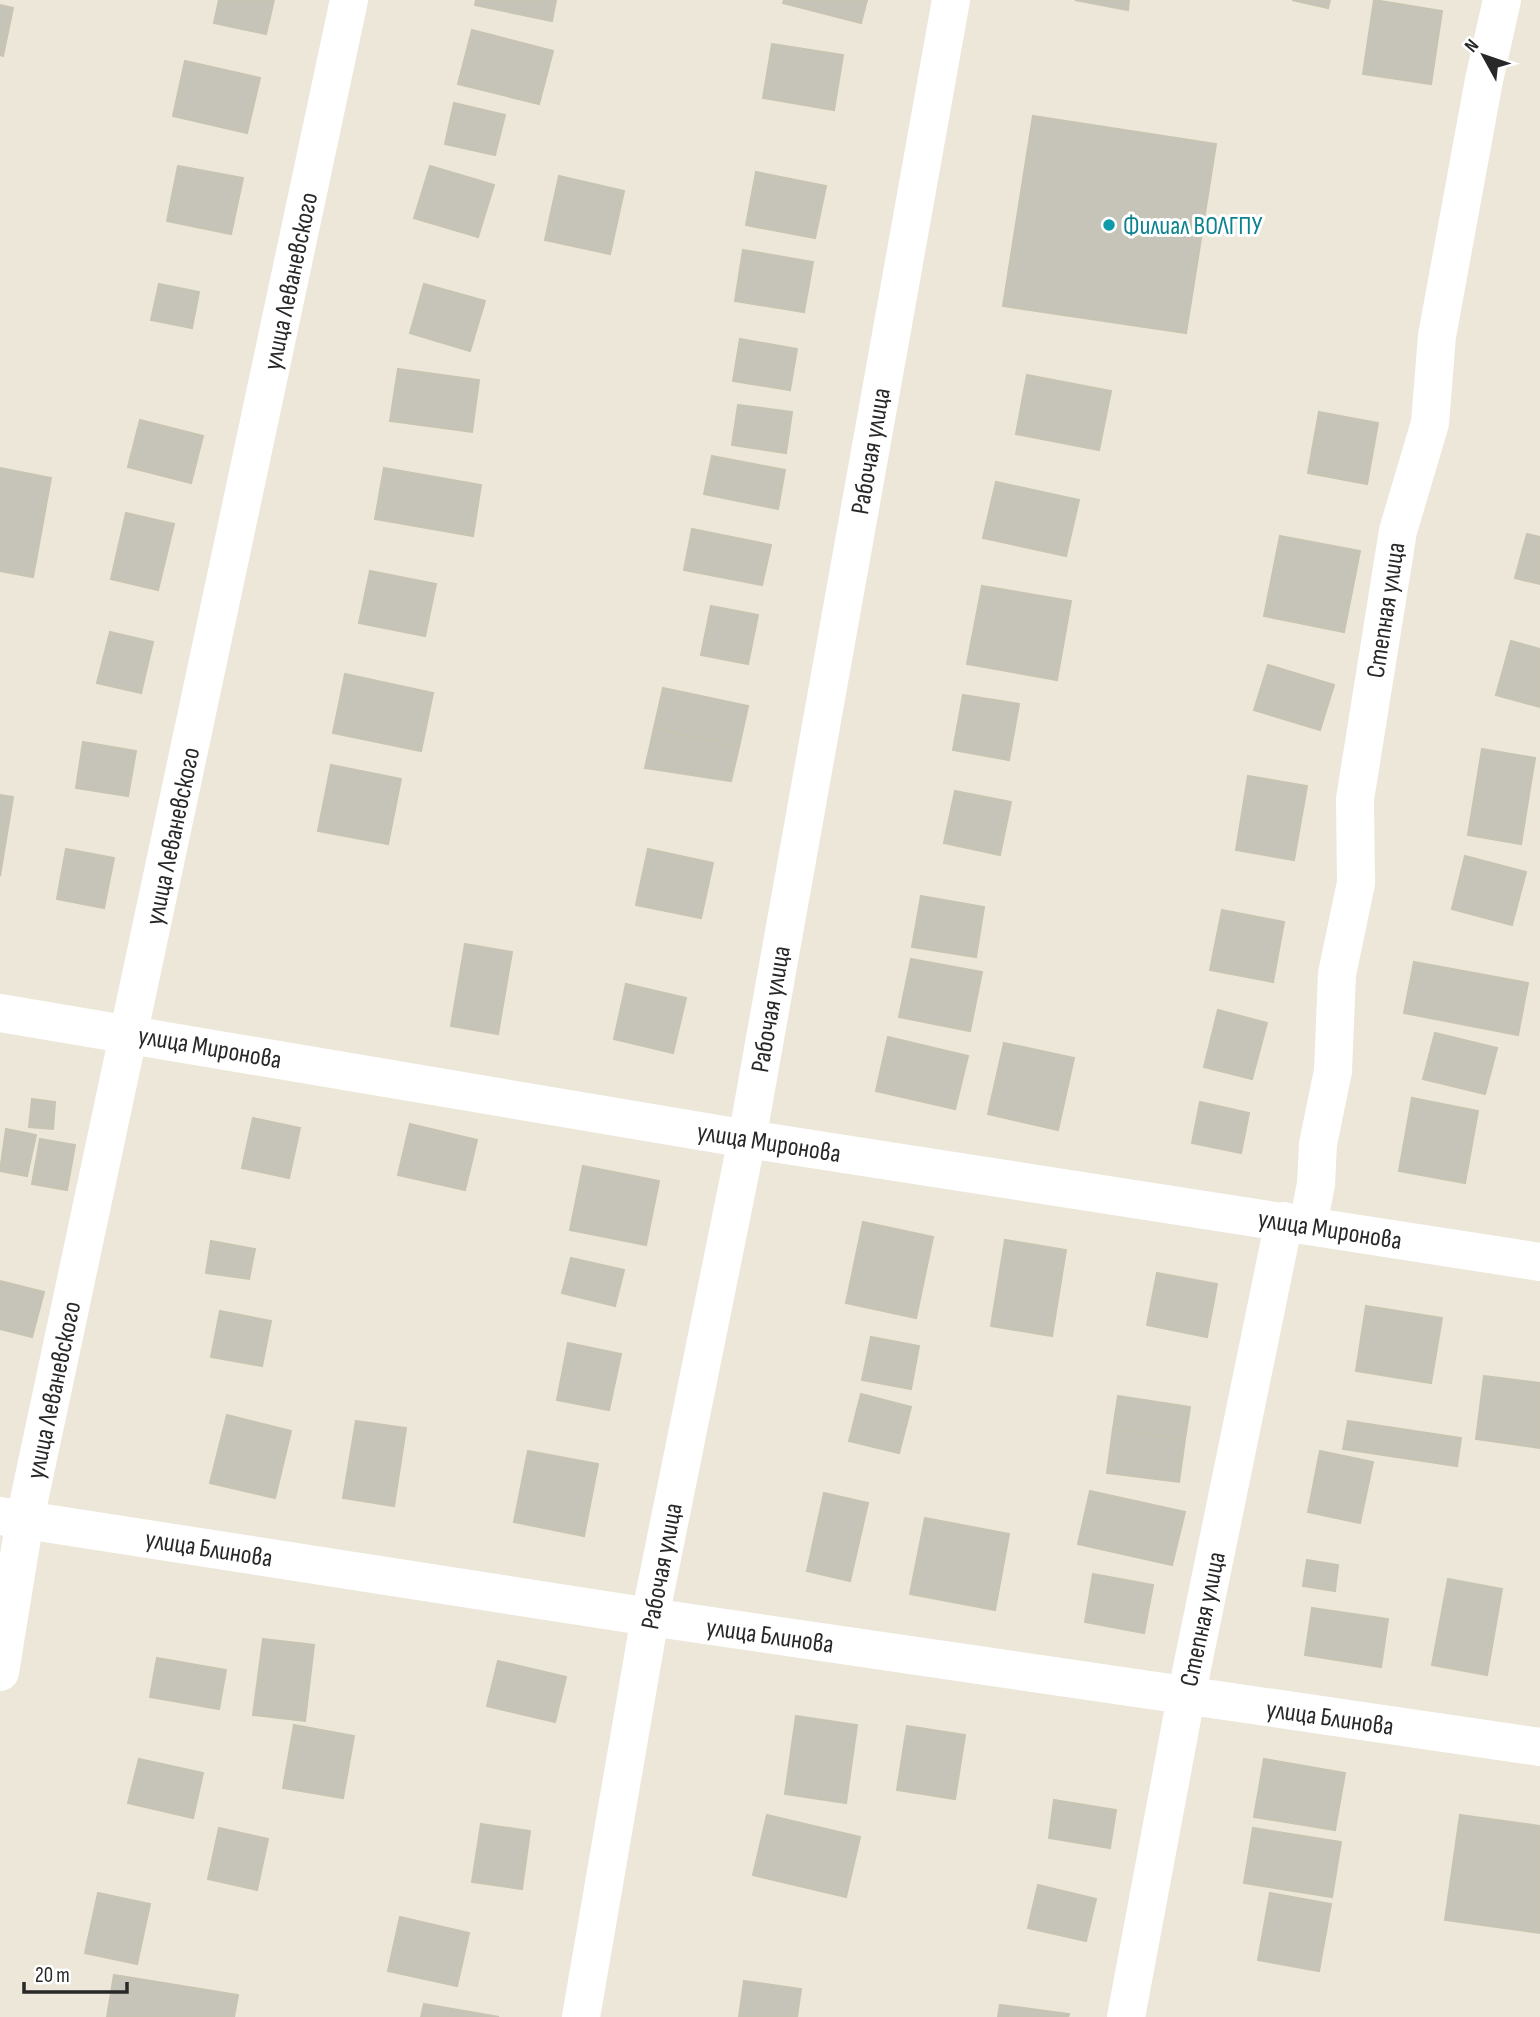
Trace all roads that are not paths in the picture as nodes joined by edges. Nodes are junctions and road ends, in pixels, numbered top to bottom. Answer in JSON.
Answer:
{"nodes":[{"id":1,"x":349,"y":0,"type":"edge"},
{"id":2,"x":951,"y":0,"type":"edge"},
{"id":3,"x":1502,"y":0,"type":"edge"},
{"id":4,"x":0,"y":1013,"type":"edge"},
{"id":5,"x":131,"y":1033,"type":"junction"},
{"id":6,"x":747,"y":1139,"type":"junction"},
{"id":7,"x":1296,"y":1223,"type":"junction"},
{"id":8,"x":1540,"y":1262,"type":"edge"},
{"id":9,"x":13,"y":1518,"type":"edge"},
{"id":10,"x":650,"y":1617,"type":"junction"},
{"id":11,"x":0,"y":1672,"type":"edge"},
{"id":12,"x":1186,"y":1697,"type":"junction"},
{"id":13,"x":1540,"y":1747,"type":"edge"},
{"id":14,"x":581,"y":2017,"type":"edge"},
{"id":15,"x":1126,"y":2017,"type":"edge"}],
"edges":[{"from":1,"to":5,"type":"street","name":"улица Леваневского"},
{"from":2,"to":6,"type":"street","name":"Рабочая улица"},
{"from":3,"to":7,"type":"street","name":"Степная улица"},
{"from":4,"to":5,"type":"street","name":"улица Миронова"},
{"from":5,"to":6,"type":"street","name":"улица Миронова"},
{"from":5,"to":9,"type":"street","name":"улица Леваневского"},
{"from":6,"to":7,"type":"street","name":"улица Миронова"},
{"from":6,"to":10,"type":"street","name":"Рабочая улица"},
{"from":7,"to":8,"type":"street","name":"улица Миронова"},
{"from":7,"to":12,"type":"street","name":"Степная улица"},
{"from":9,"to":10,"type":"street","name":"улица Блинова"},
{"from":9,"to":11,"type":"street","name":"улица Леваневского"},
{"from":10,"to":12,"type":"street","name":"улица Блинова"},
{"from":10,"to":14,"type":"street","name":"Рабочая улица"},
{"from":12,"to":13,"type":"street","name":"улица Блинова"},
{"from":12,"to":15,"type":"street","name":"Степная улица"}]}
